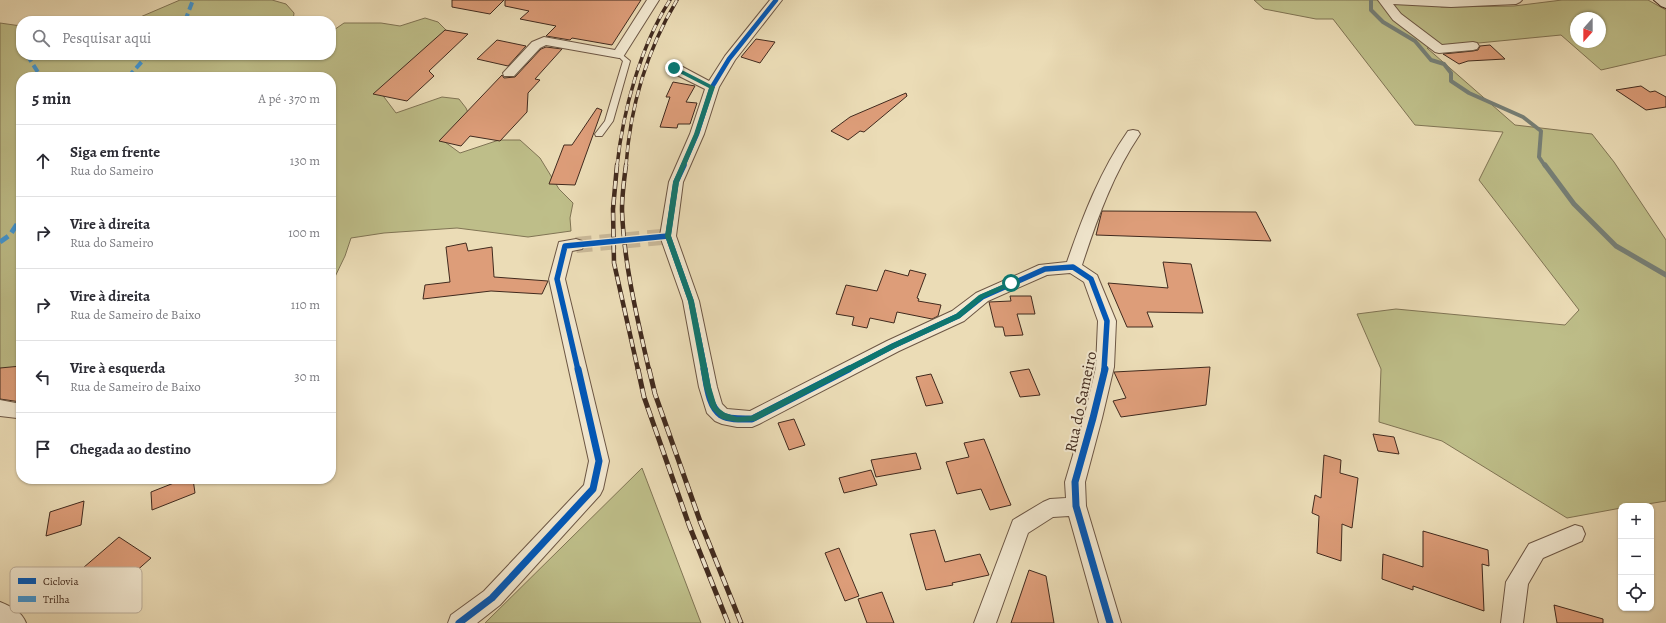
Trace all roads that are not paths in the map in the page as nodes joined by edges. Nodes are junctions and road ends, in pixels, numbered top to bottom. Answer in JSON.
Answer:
{"nodes":[{"id":1,"x":653,"y":0,"type":"edge"},
{"id":2,"x":776,"y":0,"type":"edge"},
{"id":3,"x":1385,"y":0,"type":"edge"},
{"id":4,"x":1516,"y":0,"type":"edge"},
{"id":5,"x":1662,"y":0,"type":"edge"},
{"id":6,"x":1666,"y":3,"type":"edge"},
{"id":7,"x":1473,"y":46,"type":"dead end"},
{"id":8,"x":619,"y":54,"type":"junction"},
{"id":9,"x":674,"y":68,"type":"dead end"},
{"id":10,"x":509,"y":73,"type":"dead end"},
{"id":11,"x":712,"y":87,"type":"junction"},
{"id":12,"x":600,"y":134,"type":"dead end"},
{"id":13,"x":1133,"y":134,"type":"dead end"},
{"id":14,"x":571,"y":246,"type":"dead end"},
{"id":15,"x":1073,"y":267,"type":"junction"},
{"id":16,"x":1076,"y":506,"type":"junction"},
{"id":17,"x":1575,"y":534,"type":"dead end"},
{"id":18,"x":0,"y":613,"type":"edge"},
{"id":19,"x":15,"y":623,"type":"edge"},
{"id":20,"x":460,"y":623,"type":"edge"},
{"id":21,"x":985,"y":623,"type":"edge"},
{"id":22,"x":1110,"y":623,"type":"edge"},
{"id":23,"x":1512,"y":623,"type":"edge"}],
"edges":[{"from":1,"to":8,"type":"street"},
{"from":2,"to":11,"type":"street"},
{"from":3,"to":4,"type":"street"},
{"from":3,"to":7,"type":"street"},
{"from":5,"to":6,"type":"street"},
{"from":8,"to":10,"type":"street"},
{"from":8,"to":12,"type":"lane"},
{"from":9,"to":11,"type":"street"},
{"from":11,"to":15,"type":"street"},
{"from":13,"to":15,"type":"street"},
{"from":14,"to":20,"type":"street"},
{"from":15,"to":16,"type":"street","name":"Rua do Sameiro"},
{"from":16,"to":21,"type":"street"},
{"from":16,"to":22,"type":"street","name":"Rua do Sameiro"},
{"from":17,"to":23,"type":"street"},
{"from":18,"to":19,"type":"street"}]}
